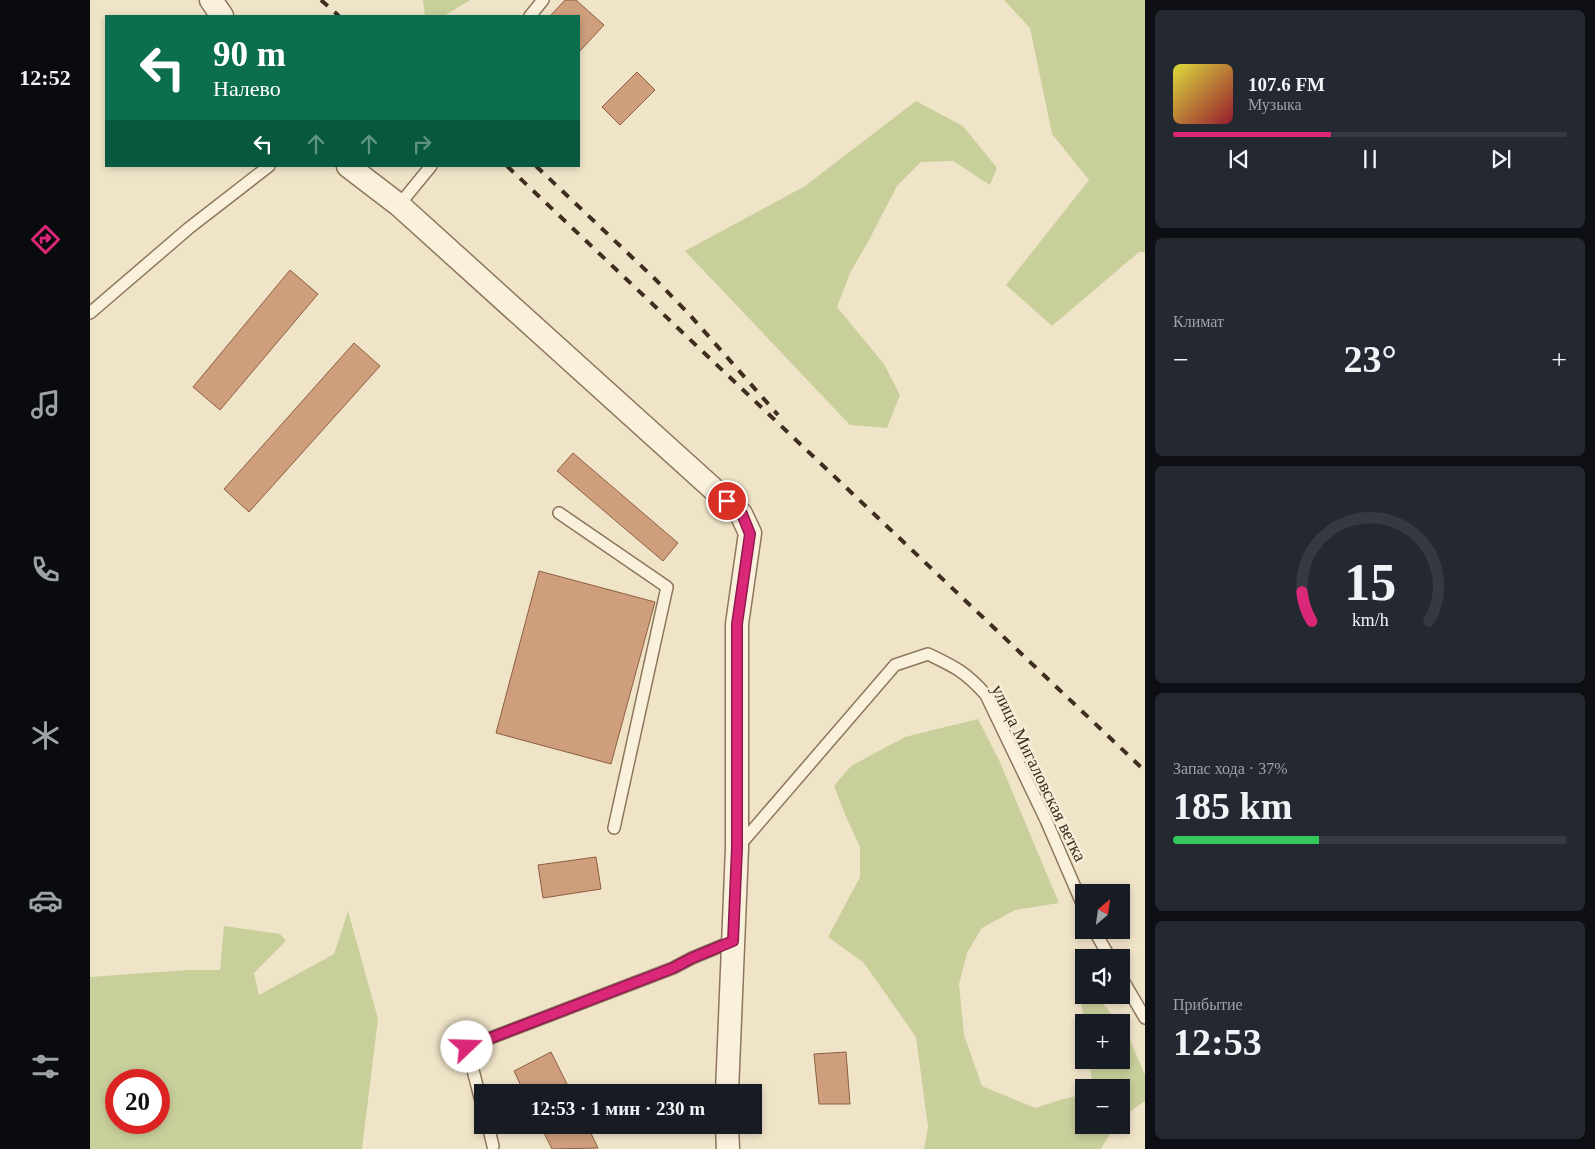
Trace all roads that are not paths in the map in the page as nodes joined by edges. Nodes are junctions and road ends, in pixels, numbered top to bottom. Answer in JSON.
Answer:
{"nodes":[{"id":1,"x":211,"y":0,"type":"edge"},
{"id":2,"x":543,"y":0,"type":"edge"},
{"id":3,"x":221,"y":15,"type":"edge"},
{"id":4,"x":531,"y":15,"type":"edge"},
{"id":5,"x":268,"y":167,"type":"edge"},
{"id":6,"x":349,"y":167,"type":"edge"},
{"id":7,"x":430,"y":167,"type":"edge"},
{"id":8,"x":399,"y":205,"type":"junction"},
{"id":9,"x":90,"y":313,"type":"edge"},
{"id":10,"x":558,"y":514,"type":"dead end"},
{"id":11,"x":614,"y":828,"type":"dead end"},
{"id":12,"x":737,"y":848,"type":"junction"},
{"id":13,"x":1075,"y":887,"type":"edge"},
{"id":14,"x":733,"y":941,"type":"junction"},
{"id":15,"x":1130,"y":992,"type":"edge"},
{"id":16,"x":1145,"y":1018,"type":"edge"},
{"id":17,"x":477,"y":1084,"type":"edge"},
{"id":18,"x":727,"y":1084,"type":"edge"},
{"id":19,"x":490,"y":1134,"type":"edge"},
{"id":20,"x":727,"y":1134,"type":"edge"},
{"id":21,"x":493,"y":1146,"type":"dead end"},
{"id":22,"x":728,"y":1149,"type":"edge"}],
"edges":[{"from":1,"to":3,"type":"street"},
{"from":2,"to":4,"type":"lane"},
{"from":5,"to":9,"type":"lane"},
{"from":6,"to":8,"type":"street"},
{"from":7,"to":8,"type":"lane"},
{"from":8,"to":12,"type":"street"},
{"from":10,"to":11,"type":"lane"},
{"from":12,"to":13,"type":"lane","name":"улица Мигаловская ветка"},
{"from":12,"to":14,"type":"street"},
{"from":14,"to":17,"type":"lane"},
{"from":14,"to":18,"type":"street"},
{"from":15,"to":16,"type":"lane"},
{"from":19,"to":21,"type":"lane"},
{"from":20,"to":22,"type":"street"}]}
